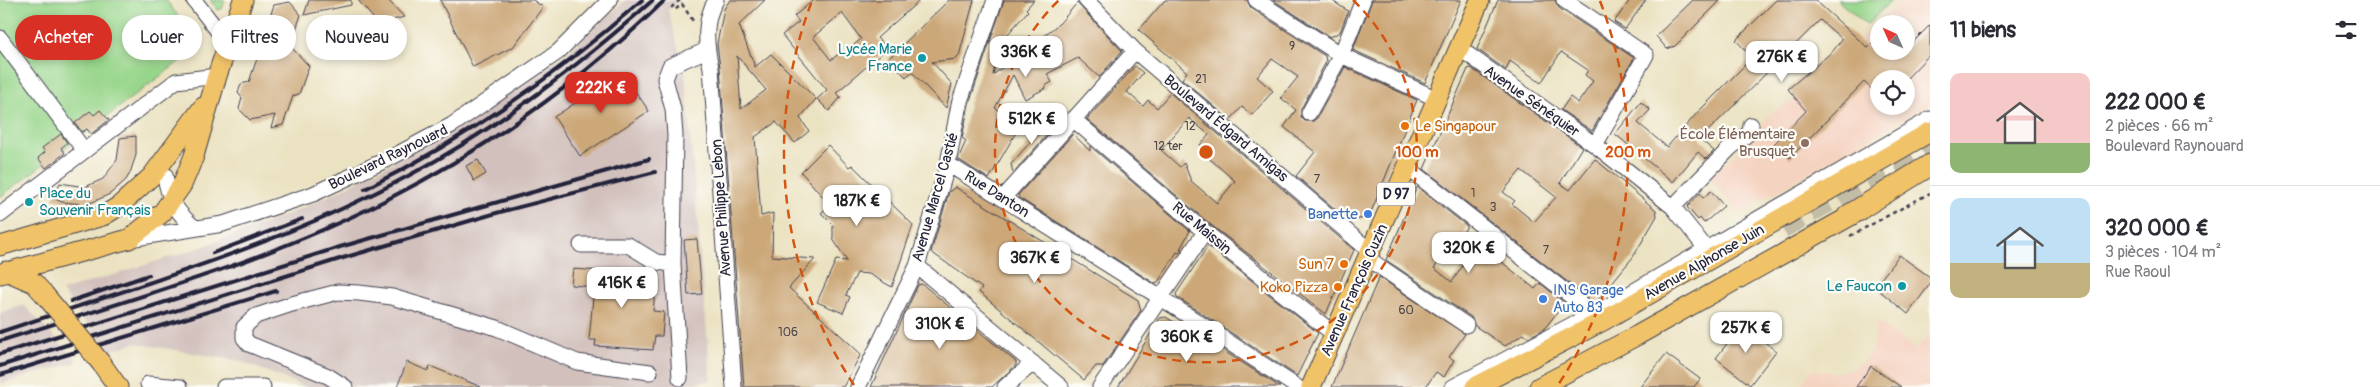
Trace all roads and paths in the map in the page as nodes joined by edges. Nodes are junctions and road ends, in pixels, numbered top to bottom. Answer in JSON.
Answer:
{"nodes":[{"id":1,"x":194,"y":0,"type":"edge"},
{"id":2,"x":243,"y":0,"type":"edge"},
{"id":3,"x":610,"y":0,"type":"edge"},
{"id":4,"x":680,"y":0,"type":"edge"},
{"id":5,"x":716,"y":0,"type":"edge"},
{"id":6,"x":995,"y":0,"type":"edge"},
{"id":7,"x":1086,"y":0,"type":"edge"},
{"id":8,"x":1256,"y":0,"type":"edge"},
{"id":9,"x":1363,"y":0,"type":"edge"},
{"id":10,"x":1480,"y":0,"type":"edge"},
{"id":11,"x":1564,"y":0,"type":"edge"},
{"id":12,"x":238,"y":15,"type":"edge"},
{"id":13,"x":691,"y":19,"type":"dead end"},
{"id":14,"x":212,"y":23,"type":"edge"},
{"id":15,"x":0,"y":38,"type":"edge"},
{"id":16,"x":1459,"y":48,"type":"junction"},
{"id":17,"x":707,"y":50,"type":"junction"},
{"id":18,"x":1135,"y":51,"type":"junction"},
{"id":19,"x":1341,"y":55,"type":"junction"},
{"id":20,"x":222,"y":60,"type":"edge"},
{"id":21,"x":217,"y":76,"type":"junction"},
{"id":22,"x":211,"y":96,"type":"junction"},
{"id":23,"x":1437,"y":99,"type":"junction"},
{"id":24,"x":1309,"y":113,"type":"dead end"},
{"id":25,"x":1073,"y":119,"type":"junction"},
{"id":26,"x":1930,"y":119,"type":"edge"},
{"id":27,"x":1751,"y":125,"type":"dead end"},
{"id":28,"x":1930,"y":132,"type":"edge"},
{"id":29,"x":1595,"y":145,"type":"junction"},
{"id":30,"x":84,"y":150,"type":"junction"},
{"id":31,"x":948,"y":164,"type":"junction"},
{"id":32,"x":1930,"y":165,"type":"edge"},
{"id":33,"x":1407,"y":167,"type":"junction"},
{"id":34,"x":154,"y":172,"type":"junction"},
{"id":35,"x":1930,"y":178,"type":"edge"},
{"id":36,"x":1003,"y":198,"type":"junction"},
{"id":37,"x":172,"y":202,"type":"junction"},
{"id":38,"x":1673,"y":207,"type":"junction"},
{"id":39,"x":0,"y":215,"type":"edge"},
{"id":40,"x":1848,"y":216,"type":"junction"},
{"id":41,"x":195,"y":228,"type":"junction"},
{"id":42,"x":1205,"y":232,"type":"junction"},
{"id":43,"x":129,"y":239,"type":"junction"},
{"id":44,"x":581,"y":245,"type":"dead end"},
{"id":45,"x":0,"y":246,"type":"edge"},
{"id":46,"x":1710,"y":253,"type":"junction"},
{"id":47,"x":1369,"y":255,"type":"junction"},
{"id":48,"x":44,"y":263,"type":"junction"},
{"id":49,"x":673,"y":264,"type":"junction"},
{"id":50,"x":917,"y":266,"type":"junction"},
{"id":51,"x":2,"y":274,"type":"edge"},
{"id":52,"x":38,"y":292,"type":"junction"},
{"id":53,"x":1161,"y":298,"type":"junction"},
{"id":54,"x":1598,"y":317,"type":"junction"},
{"id":55,"x":1466,"y":325,"type":"dead end"},
{"id":56,"x":1334,"y":334,"type":"junction"},
{"id":57,"x":1033,"y":363,"type":"junction"},
{"id":58,"x":96,"y":364,"type":"junction"},
{"id":59,"x":650,"y":372,"type":"dead end"},
{"id":60,"x":680,"y":378,"type":"dead end"},
{"id":61,"x":148,"y":384,"type":"dead end"},
{"id":62,"x":106,"y":387,"type":"edge"},
{"id":63,"x":118,"y":387,"type":"edge"},
{"id":64,"x":180,"y":387,"type":"edge"},
{"id":65,"x":224,"y":387,"type":"edge"},
{"id":66,"x":263,"y":387,"type":"edge"},
{"id":67,"x":345,"y":387,"type":"edge"},
{"id":68,"x":734,"y":387,"type":"edge"},
{"id":69,"x":858,"y":387,"type":"edge"},
{"id":70,"x":1005,"y":387,"type":"edge"},
{"id":71,"x":1061,"y":387,"type":"edge"},
{"id":72,"x":1100,"y":387,"type":"edge"},
{"id":73,"x":1298,"y":387,"type":"edge"},
{"id":74,"x":1311,"y":387,"type":"edge"},
{"id":75,"x":1453,"y":387,"type":"edge"},
{"id":76,"x":1475,"y":387,"type":"edge"},
{"id":77,"x":1539,"y":387,"type":"edge"}],
"edges":[{"from":1,"to":14,"type":"street"},
{"from":2,"to":12,"type":"main road"},
{"from":3,"to":41,"type":"street","name":"Boulevard Raynouard"},
{"from":4,"to":13,"type":"path"},
{"from":5,"to":17,"type":"street","name":"Avenue Philippe Lebon"},
{"from":6,"to":31,"type":"street","name":"Avenue Marcel Castié"},
{"from":7,"to":18,"type":"street","name":"Boulevard Édgard Amigas"},
{"from":8,"to":19,"type":"street"},
{"from":9,"to":19,"type":"street"},
{"from":10,"to":16,"type":"main road","name":"Avenue François Cuzin","number":"D 97"},
{"from":11,"to":29,"type":"street"},
{"from":15,"to":30,"type":"street"},
{"from":16,"to":23,"type":"main road","name":"Avenue François Cuzin","number":"D 97"},
{"from":16,"to":29,"type":"street","name":"Avenue Sénéquier"},
{"from":17,"to":49,"type":"street"},
{"from":17,"to":68,"type":"street","name":"Avenue Philippe Lebon"},
{"from":18,"to":25,"type":"street"},
{"from":18,"to":47,"type":"street","name":"Boulevard Édgard Amigas"},
{"from":19,"to":23,"type":"street"},
{"from":19,"to":24,"type":"street"},
{"from":20,"to":21,"type":"main road"},
{"from":21,"to":22,"type":"main road"},
{"from":21,"to":30,"type":"street"},
{"from":22,"to":34,"type":"main road"},
{"from":22,"to":37,"type":"main road"},
{"from":23,"to":33,"type":"main road","name":"Avenue François Cuzin","number":"D 97"},
{"from":25,"to":36,"type":"street"},
{"from":25,"to":42,"type":"street","name":"Rue Maissin"},
{"from":26,"to":46,"type":"street"},
{"from":27,"to":38,"type":"street"},
{"from":28,"to":46,"type":"main road","name":"Avenue Alphonse Juin"},
{"from":29,"to":38,"type":"street","name":"Avenue Sénéquier"},
{"from":30,"to":39,"type":"street"},
{"from":31,"to":36,"type":"street","name":"Rue Danton"},
{"from":31,"to":50,"type":"street","name":"Avenue Marcel Castié"},
{"from":32,"to":40,"type":"highway"},
{"from":33,"to":47,"type":"main road","name":"Avenue François Cuzin","number":"D 97"},
{"from":33,"to":54,"type":"street"},
{"from":34,"to":37,"type":"street"},
{"from":34,"to":45,"type":"main road"},
{"from":35,"to":40,"type":"main road","name":"Avenue Alphonse Juin"},
{"from":36,"to":53,"type":"street","name":"Rue Danton"},
{"from":37,"to":41,"type":"street"},
{"from":37,"to":43,"type":"main road"},
{"from":38,"to":46,"type":"street","name":"Avenue Sénéquier"},
{"from":40,"to":77,"type":"main road","name":"Avenue Alphonse Juin"},
{"from":41,"to":43,"type":"street","name":"Boulevard Raynouard"},
{"from":42,"to":53,"type":"street"},
{"from":42,"to":56,"type":"street","name":"Rue Maissin"},
{"from":43,"to":48,"type":"main road"},
{"from":44,"to":49,"type":"street"},
{"from":46,"to":54,"type":"main road","name":"Avenue Alphonse Juin"},
{"from":47,"to":55,"type":"street","name":"Boulevard Édgard Amigas"},
{"from":47,"to":56,"type":"main road","name":"Avenue François Cuzin","number":"D 97"},
{"from":48,"to":51,"type":"main road"},
{"from":48,"to":52,"type":"main road"},
{"from":49,"to":60,"type":"street"},
{"from":50,"to":57,"type":"street"},
{"from":50,"to":69,"type":"street","name":"Avenue Marcel Castié"},
{"from":51,"to":52,"type":"main road"},
{"from":52,"to":58,"type":"main road","bridge":true},
{"from":53,"to":72,"type":"street"},
{"from":53,"to":73,"type":"street","name":"Rue Danton"},
{"from":54,"to":75,"type":"street"},
{"from":54,"to":76,"type":"main road","name":"Avenue Alphonse Juin"},
{"from":56,"to":74,"type":"main road","name":"Avenue François Cuzin","number":"D 97"},
{"from":57,"to":70,"type":"street"},
{"from":57,"to":71,"type":"street"},
{"from":58,"to":62,"type":"main road"},
{"from":58,"to":63,"type":"main road"},
{"from":59,"to":67,"type":"street"},
{"from":61,"to":64,"type":"street"},
{"from":65,"to":66,"type":"street"}]}
